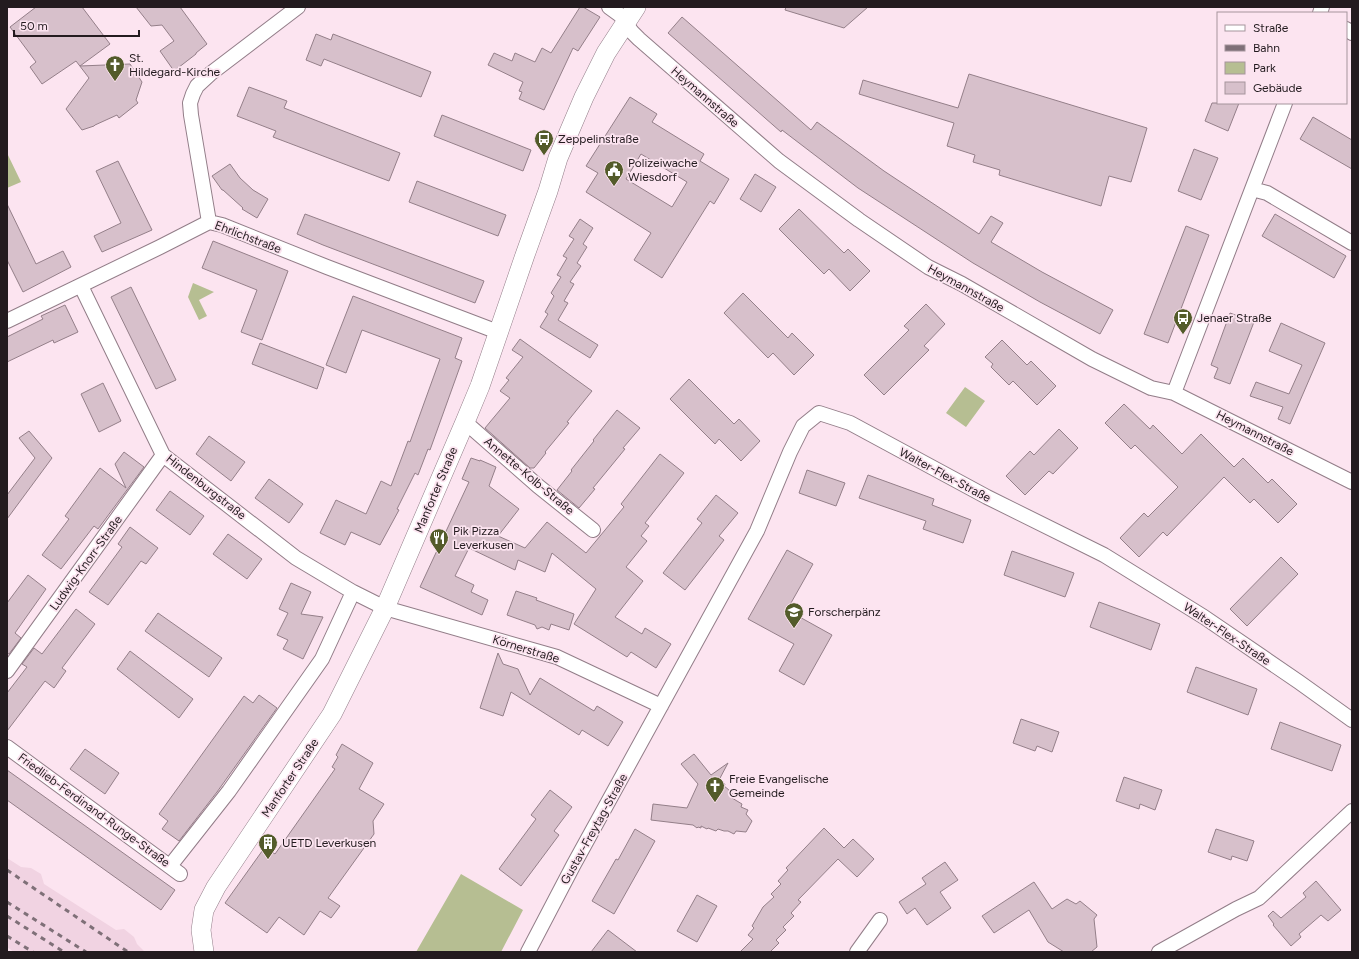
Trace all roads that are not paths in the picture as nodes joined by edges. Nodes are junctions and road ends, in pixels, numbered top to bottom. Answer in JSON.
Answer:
{"nodes":[{"id":1,"x":298,"y":7,"type":"edge"},
{"id":2,"x":609,"y":7,"type":"edge"},
{"id":3,"x":636,"y":7,"type":"edge"},
{"id":4,"x":626,"y":24,"type":"junction"},
{"id":5,"x":1285,"y":104,"type":"edge"},
{"id":6,"x":1252,"y":189,"type":"junction"},
{"id":7,"x":209,"y":222,"type":"junction"},
{"id":8,"x":1352,"y":243,"type":"edge"},
{"id":9,"x":81,"y":286,"type":"junction"},
{"id":10,"x":7,"y":321,"type":"edge"},
{"id":11,"x":498,"y":332,"type":"junction"},
{"id":12,"x":1174,"y":393,"type":"junction"},
{"id":13,"x":465,"y":422,"type":"junction"},
{"id":14,"x":164,"y":455,"type":"junction"},
{"id":15,"x":1352,"y":482,"type":"edge"},
{"id":16,"x":593,"y":530,"type":"dead end"},
{"id":17,"x":353,"y":592,"type":"junction"},
{"id":18,"x":385,"y":608,"type":"junction"},
{"id":19,"x":7,"y":671,"type":"edge"},
{"id":20,"x":661,"y":706,"type":"junction"},
{"id":21,"x":1352,"y":720,"type":"edge"},
{"id":22,"x":7,"y":747,"type":"edge"},
{"id":23,"x":1352,"y":811,"type":"edge"},
{"id":24,"x":880,"y":920,"type":"dead end"},
{"id":25,"x":204,"y":952,"type":"edge"},
{"id":26,"x":528,"y":952,"type":"edge"},
{"id":27,"x":857,"y":952,"type":"edge"},
{"id":28,"x":1159,"y":952,"type":"edge"}],
"edges":[{"from":1,"to":7,"type":"street"},
{"from":2,"to":4,"type":"street"},
{"from":3,"to":4,"type":"street","name":"Manforter Straße"},
{"from":4,"to":11,"type":"street","name":"Manforter Straße"},
{"from":4,"to":12,"type":"street","name":"Heymannstraße"},
{"from":5,"to":6,"type":"street"},
{"from":6,"to":8,"type":"street"},
{"from":6,"to":12,"type":"street"},
{"from":7,"to":9,"type":"street","name":"Ehrlichstraße"},
{"from":7,"to":11,"type":"street","name":"Ehrlichstraße"},
{"from":9,"to":10,"type":"street","name":"Ehrlichstraße"},
{"from":9,"to":14,"type":"street","name":"Hindenburgstraße"},
{"from":11,"to":13,"type":"street","name":"Manforter Straße"},
{"from":12,"to":15,"type":"street","name":"Heymannstraße"},
{"from":13,"to":16,"type":"street","name":"Annette-Kolb-Straße"},
{"from":13,"to":18,"type":"street","name":"Manforter Straße"},
{"from":14,"to":17,"type":"street","name":"Hindenburgstraße"},
{"from":14,"to":19,"type":"street","name":"Ludwig-Knorr-Straße"},
{"from":17,"to":18,"type":"street","name":"Hindenburgstraße"},
{"from":17,"to":22,"type":"street","name":"Friedlieb-Ferdinand-Runge-Straße"},
{"from":18,"to":20,"type":"street","name":"Körnerstraße"},
{"from":18,"to":25,"type":"street","name":"Manforter Straße"},
{"from":20,"to":21,"type":"street","name":"Walter-Flex-Straße"},
{"from":20,"to":26,"type":"street","name":"Gustav-Freytag-Straße"},
{"from":23,"to":28,"type":"street"},
{"from":24,"to":27,"type":"street"}]}
